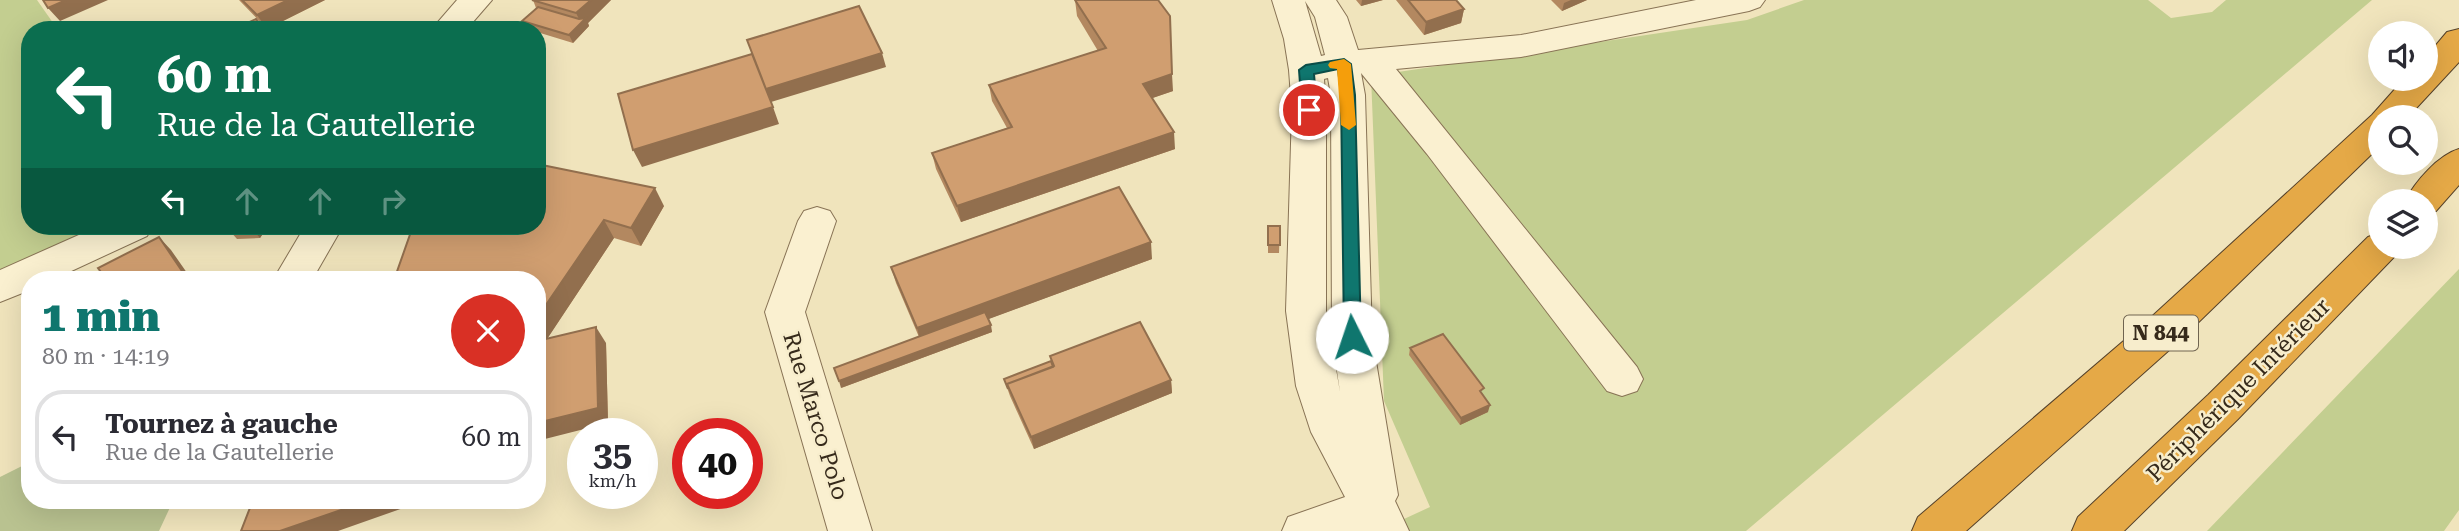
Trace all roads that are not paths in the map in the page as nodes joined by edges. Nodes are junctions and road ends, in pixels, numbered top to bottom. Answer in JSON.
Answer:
{"nodes":[{"id":1,"x":476,"y":0,"type":"edge"},
{"id":2,"x":1288,"y":0,"type":"edge"},
{"id":3,"x":1320,"y":0,"type":"edge"},
{"id":4,"x":1749,"y":0,"type":"edge"},
{"id":5,"x":456,"y":21,"type":"edge"},
{"id":6,"x":2459,"y":40,"type":"edge"},
{"id":7,"x":1357,"y":62,"type":"junction"},
{"id":8,"x":2438,"y":63,"type":"edge"},
{"id":9,"x":1306,"y":70,"type":"junction"},
{"id":10,"x":2413,"y":91,"type":"edge"},
{"id":11,"x":2399,"y":105,"type":"edge"},
{"id":12,"x":2368,"y":137,"type":"edge"},
{"id":13,"x":2459,"y":162,"type":"edge"},
{"id":14,"x":2434,"y":189,"type":"edge"},
{"id":15,"x":817,"y":221,"type":"dead end"},
{"id":16,"x":114,"y":235,"type":"edge"},
{"id":17,"x":319,"y":235,"type":"edge"},
{"id":18,"x":2369,"y":259,"type":"edge"},
{"id":19,"x":35,"y":271,"type":"edge"},
{"id":20,"x":297,"y":271,"type":"edge"},
{"id":21,"x":21,"y":277,"type":"edge"},
{"id":22,"x":0,"y":287,"type":"edge"},
{"id":23,"x":1622,"y":379,"type":"dead end"},
{"id":24,"x":1383,"y":521,"type":"edge"},
{"id":25,"x":850,"y":531,"type":"edge"},
{"id":26,"x":1304,"y":531,"type":"edge"},
{"id":27,"x":1934,"y":531,"type":"edge"},
{"id":28,"x":2094,"y":531,"type":"edge"}],
"edges":[{"from":1,"to":5,"type":"street"},
{"from":2,"to":9,"type":"street"},
{"from":3,"to":7,"type":"street"},
{"from":4,"to":7,"type":"street"},
{"from":6,"to":8,"type":"highway"},
{"from":7,"to":9,"type":"street"},
{"from":7,"to":23,"type":"street"},
{"from":7,"to":24,"type":"street"},
{"from":9,"to":24,"type":"street"},
{"from":10,"to":11,"type":"highway"},
{"from":12,"to":27,"type":"highway","number":"N 844"},
{"from":13,"to":14,"type":"highway"},
{"from":15,"to":25,"type":"street","name":"Rue Marco Polo"},
{"from":16,"to":19,"type":"street"},
{"from":17,"to":20,"type":"street"},
{"from":18,"to":28,"type":"highway","name":"Périphérique Intérieur"},
{"from":21,"to":22,"type":"street"},
{"from":24,"to":26,"type":"street"}]}
